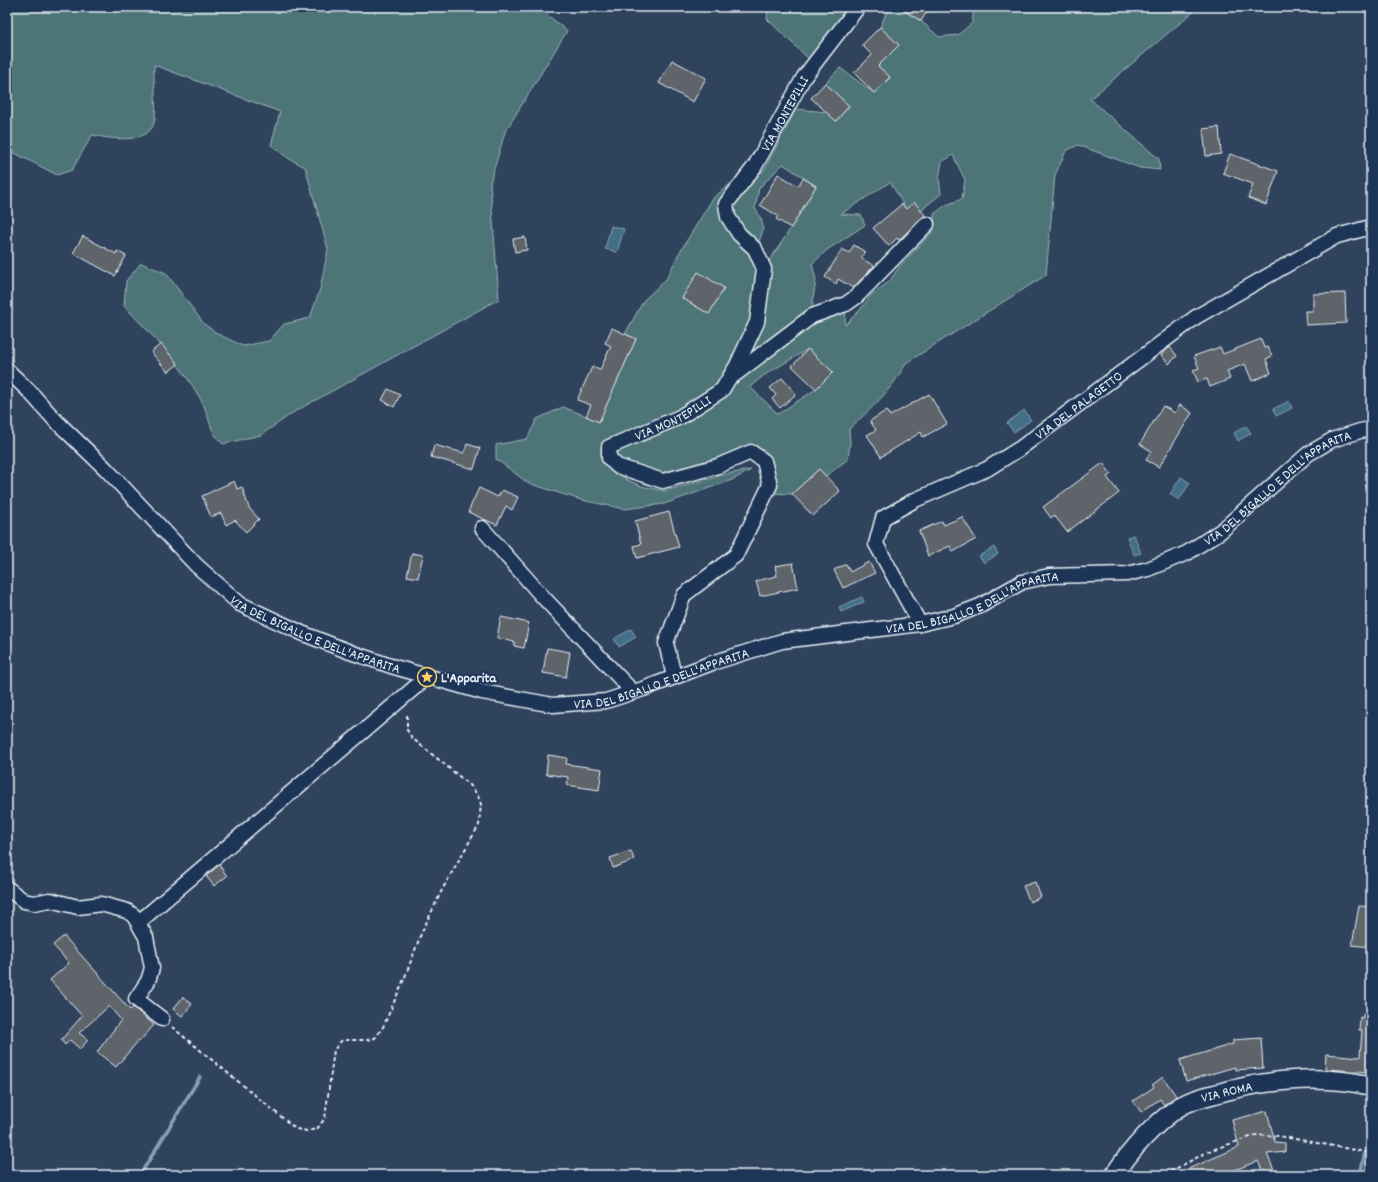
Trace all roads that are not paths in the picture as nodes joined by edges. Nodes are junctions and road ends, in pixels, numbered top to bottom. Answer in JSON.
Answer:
{"nodes":[{"id":1,"x":858,"y":7,"type":"edge"},
{"id":2,"x":927,"y":224,"type":"dead end"},
{"id":3,"x":1371,"y":227,"type":"edge"},
{"id":4,"x":7,"y":370,"type":"edge"},
{"id":5,"x":729,"y":378,"type":"junction"},
{"id":6,"x":1371,"y":430,"type":"edge"},
{"id":7,"x":482,"y":528,"type":"dead end"},
{"id":8,"x":920,"y":624,"type":"junction"},
{"id":9,"x":674,"y":676,"type":"junction"},
{"id":10,"x":427,"y":677,"type":"junction"},
{"id":11,"x":633,"y":692,"type":"junction"},
{"id":12,"x":7,"y":888,"type":"edge"},
{"id":13,"x":139,"y":922,"type":"junction"},
{"id":14,"x":162,"y":1019,"type":"road end"},
{"id":15,"x":1371,"y":1086,"type":"edge"},
{"id":16,"x":1114,"y":1175,"type":"edge"}],
"edges":[{"from":1,"to":5,"type":"street","name":"VIA MONTEPILLI"},
{"from":2,"to":5,"type":"street"},
{"from":3,"to":8,"type":"street","name":"VIA DEL PALAGETTO"},
{"from":4,"to":10,"type":"street","name":"VIA DEL BIGALLO E DELL'APPARITA"},
{"from":5,"to":9,"type":"street","name":"VIA MONTEPILLI"},
{"from":6,"to":8,"type":"street","name":"VIA DEL BIGALLO E DELL'APPARITA"},
{"from":7,"to":11,"type":"street"},
{"from":8,"to":9,"type":"street","name":"VIA DEL BIGALLO E DELL'APPARITA"},
{"from":9,"to":11,"type":"street","name":"VIA DEL BIGALLO E DELL'APPARITA"},
{"from":10,"to":11,"type":"street","name":"VIA DEL BIGALLO E DELL'APPARITA"},
{"from":10,"to":13,"type":"street"},
{"from":12,"to":13,"type":"street"},
{"from":13,"to":14,"type":"street"},
{"from":15,"to":16,"type":"main road","name":"VIA ROMA"}]}
